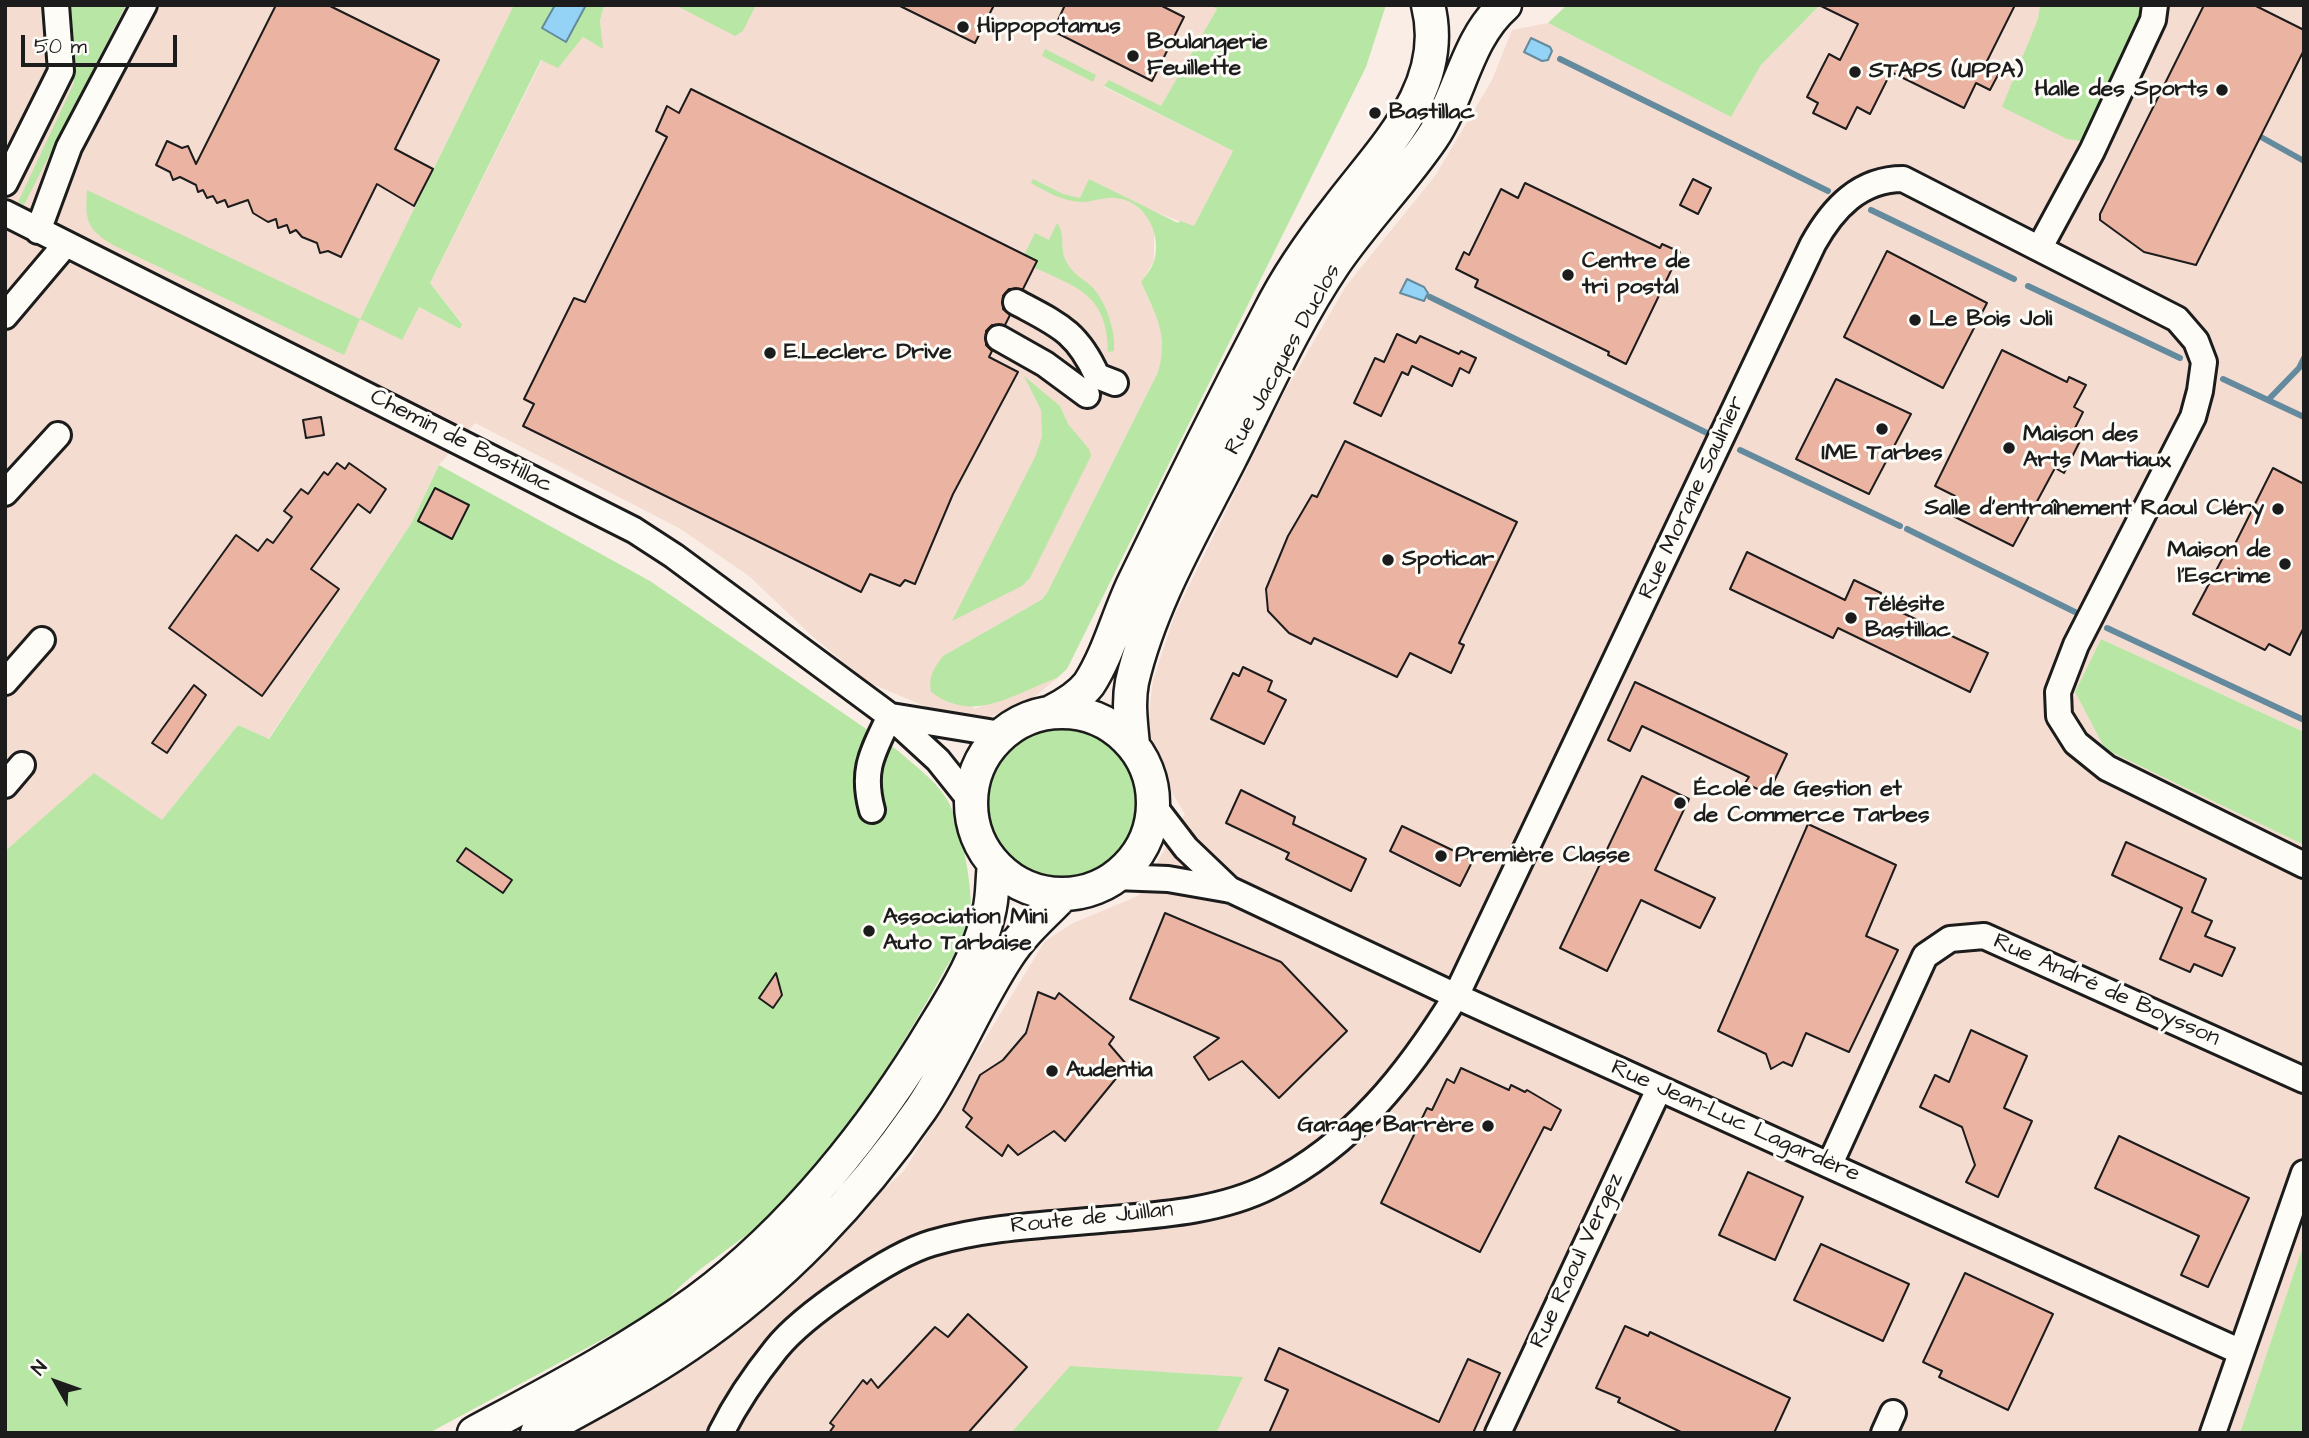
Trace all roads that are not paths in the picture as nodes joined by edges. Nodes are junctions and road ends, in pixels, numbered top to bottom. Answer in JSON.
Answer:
{"nodes":[{"id":1,"x":56,"y":5,"type":"edge"},
{"id":2,"x":144,"y":5,"type":"edge"},
{"id":3,"x":1428,"y":5,"type":"edge"},
{"id":4,"x":1505,"y":5,"type":"edge"},
{"id":5,"x":2155,"y":5,"type":"edge"},
{"id":6,"x":5,"y":183,"type":"edge"},
{"id":7,"x":5,"y":213,"type":"edge"},
{"id":8,"x":38,"y":230,"type":"junction"},
{"id":9,"x":65,"y":245,"type":"junction"},
{"id":10,"x":2040,"y":247,"type":"junction"},
{"id":11,"x":1016,"y":302,"type":"dead end"},
{"id":12,"x":5,"y":316,"type":"edge"},
{"id":13,"x":999,"y":338,"type":"dead end"},
{"id":14,"x":1115,"y":383,"type":"dead end"},
{"id":15,"x":1087,"y":395,"type":"dead end"},
{"id":16,"x":58,"y":435,"type":"dead end"},
{"id":17,"x":5,"y":493,"type":"edge"},
{"id":18,"x":42,"y":640,"type":"dead end"},
{"id":19,"x":5,"y":682,"type":"edge"},
{"id":20,"x":1051,"y":712,"type":"junction"},
{"id":21,"x":890,"y":716,"type":"junction"},
{"id":22,"x":1001,"y":734,"type":"junction"},
{"id":23,"x":1133,"y":745,"type":"junction"},
{"id":24,"x":22,"y":765,"type":"dead end"},
{"id":25,"x":5,"y":785,"type":"edge"},
{"id":26,"x":970,"y":800,"type":"junction"},
{"id":27,"x":1153,"y":805,"type":"junction"},
{"id":28,"x":872,"y":810,"type":"dead end"},
{"id":29,"x":994,"y":864,"type":"junction"},
{"id":30,"x":2304,"y":865,"type":"edge"},
{"id":31,"x":1115,"y":877,"type":"junction"},
{"id":32,"x":1231,"y":890,"type":"junction"},
{"id":33,"x":1064,"y":894,"type":"junction"},
{"id":34,"x":1456,"y":996,"type":"junction"},
{"id":35,"x":2304,"y":1080,"type":"edge"},
{"id":36,"x":1659,"y":1089,"type":"junction"},
{"id":37,"x":1830,"y":1164,"type":"junction"},
{"id":38,"x":2304,"y":1172,"type":"edge"},
{"id":39,"x":2241,"y":1352,"type":"junction"},
{"id":40,"x":474,"y":1433,"type":"edge"},
{"id":41,"x":537,"y":1433,"type":"edge"},
{"id":42,"x":721,"y":1433,"type":"edge"},
{"id":43,"x":1498,"y":1433,"type":"edge"},
{"id":44,"x":2213,"y":1433,"type":"edge"}],
"edges":[{"from":1,"to":6,"type":"street"},
{"from":2,"to":8,"type":"street"},
{"from":3,"to":20,"type":"main road","name":"Rue Jacques Duclos"},
{"from":4,"to":23,"type":"main road","name":"Rue Jacques Duclos"},
{"from":5,"to":10,"type":"street"},
{"from":7,"to":8,"type":"street","name":"Chemin de Bastillac"},
{"from":8,"to":9,"type":"street","name":"Chemin de Bastillac"},
{"from":9,"to":12,"type":"street"},
{"from":9,"to":21,"type":"street","name":"Chemin de Bastillac"},
{"from":10,"to":30,"type":"street","name":"Rue Morane Saulnier"},
{"from":10,"to":34,"type":"street","name":"Rue Morane Saulnier"},
{"from":11,"to":14,"type":"street"},
{"from":13,"to":15,"type":"street"},
{"from":16,"to":17,"type":"street"},
{"from":18,"to":19,"type":"street"},
{"from":20,"to":22,"type":"main road"},
{"from":20,"to":23,"type":"main road"},
{"from":21,"to":22,"type":"street","name":"Chemin de Bastillac"},
{"from":21,"to":26,"type":"street","name":"Chemin de Bastillac"},
{"from":21,"to":28,"type":"street"},
{"from":22,"to":26,"type":"main road"},
{"from":23,"to":27,"type":"main road"},
{"from":24,"to":25,"type":"street"},
{"from":26,"to":29,"type":"main road"},
{"from":27,"to":31,"type":"main road"},
{"from":27,"to":32,"type":"street","name":"Rue Jean-Luc Lagardère"},
{"from":29,"to":33,"type":"main road"},
{"from":29,"to":40,"type":"main road"},
{"from":31,"to":32,"type":"street","name":"Rue Jean-Luc Lagardère"},
{"from":31,"to":33,"type":"main road"},
{"from":32,"to":34,"type":"street","name":"Rue Jean-Luc Lagardère"},
{"from":33,"to":41,"type":"main road"},
{"from":34,"to":36,"type":"street","name":"Rue Jean-Luc Lagardère"},
{"from":34,"to":42,"type":"street","name":"Route de Juillan"},
{"from":35,"to":37,"type":"street","name":"Rue André de Boysson"},
{"from":36,"to":37,"type":"street","name":"Rue Jean-Luc Lagardère"},
{"from":36,"to":43,"type":"street","name":"Rue Raoul Vergez"},
{"from":37,"to":39,"type":"street","name":"Rue Jean-Luc Lagardère"},
{"from":38,"to":39,"type":"street"},
{"from":39,"to":44,"type":"street"}]}
